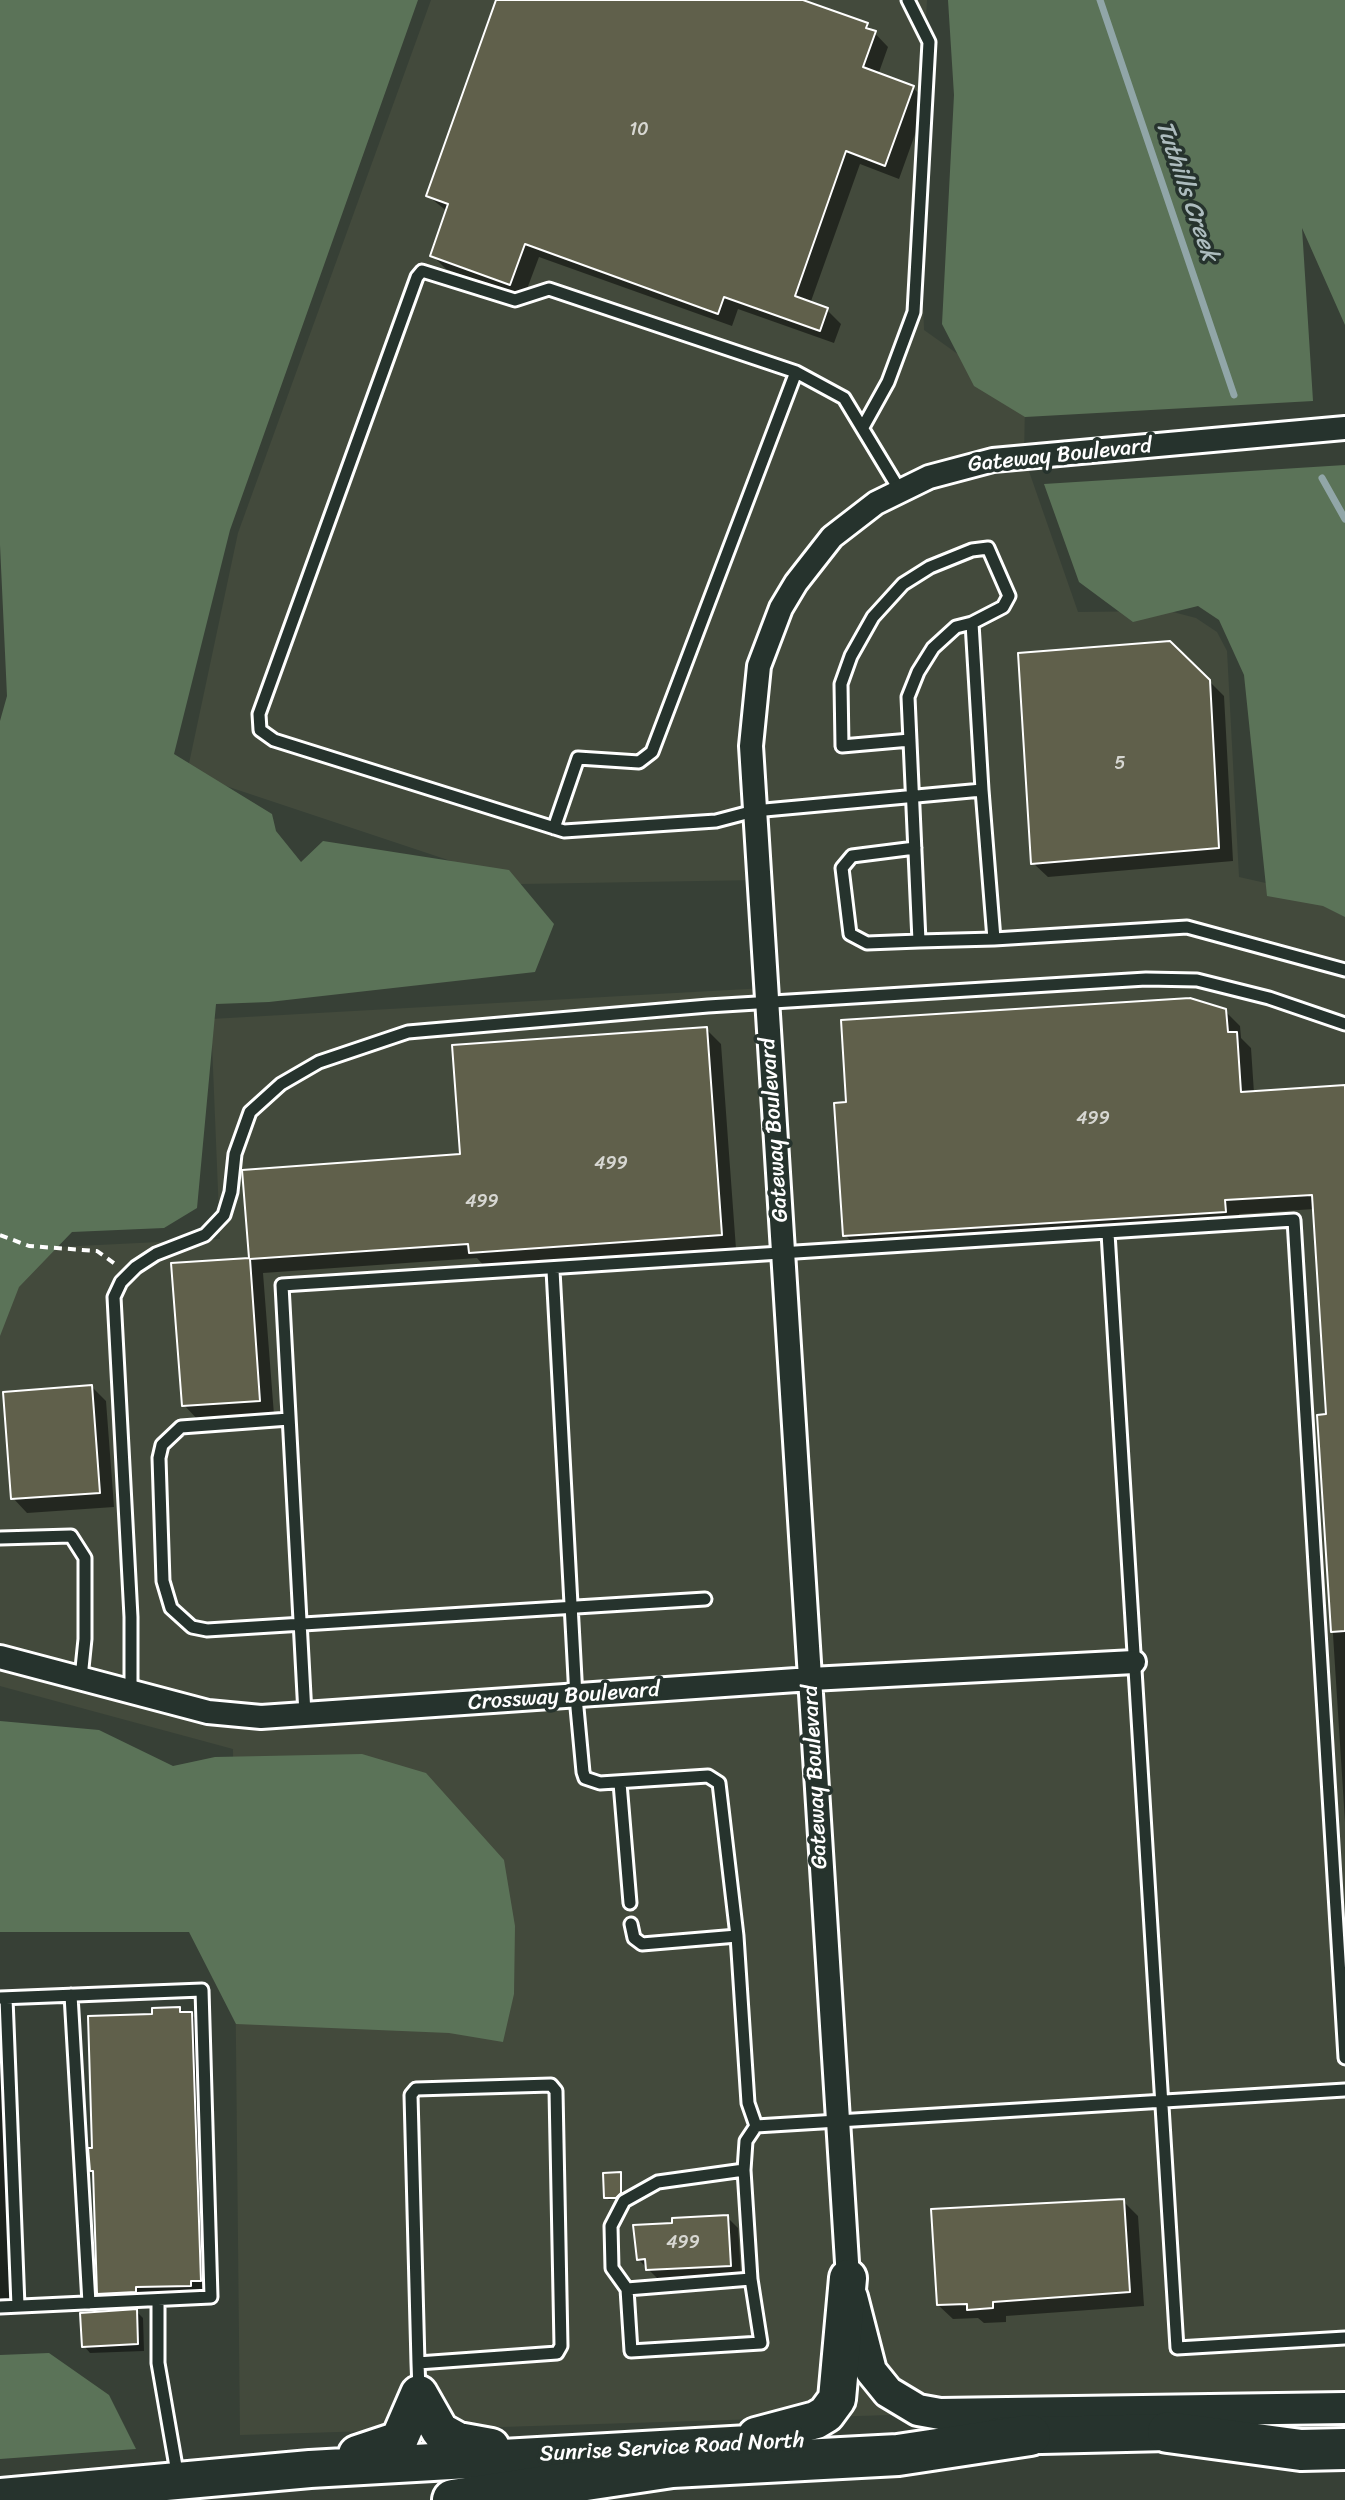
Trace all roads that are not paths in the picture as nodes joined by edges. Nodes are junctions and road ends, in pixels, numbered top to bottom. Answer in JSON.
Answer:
{"nodes":[{"id":1,"x":908,"y":0,"type":"edge"},
{"id":2,"x":796,"y":372,"type":"junction"},
{"id":3,"x":863,"y":427,"type":"junction"},
{"id":4,"x":1345,"y":428,"type":"edge"},
{"id":5,"x":899,"y":489,"type":"junction"},
{"id":6,"x":972,"y":623,"type":"junction"},
{"id":7,"x":910,"y":740,"type":"junction"},
{"id":8,"x":982,"y":790,"type":"junction"},
{"id":9,"x":912,"y":796,"type":"junction"},
{"id":10,"x":754,"y":811,"type":"junction"},
{"id":11,"x":554,"y":828,"type":"junction"},
{"id":12,"x":915,"y":848,"type":"junction"},
{"id":13,"x":994,"y":939,"type":"junction"},
{"id":14,"x":919,"y":941,"type":"junction"},
{"id":15,"x":1345,"y":970,"type":"edge"},
{"id":16,"x":766,"y":1003,"type":"junction"},
{"id":17,"x":1345,"y":1024,"type":"edge"},
{"id":18,"x":1108,"y":1233,"type":"junction"},
{"id":19,"x":784,"y":1255,"type":"junction"},
{"id":20,"x":553,"y":1270,"type":"junction"},
{"id":21,"x":289,"y":1419,"type":"junction"},
{"id":22,"x":0,"y":1538,"type":"edge"},
{"id":23,"x":705,"y":1599,"type":"dead end"},
{"id":24,"x":573,"y":1606,"type":"junction"},
{"id":25,"x":300,"y":1623,"type":"junction"},
{"id":26,"x":0,"y":1657,"type":"edge"},
{"id":27,"x":1134,"y":1662,"type":"junction"},
{"id":28,"x":81,"y":1678,"type":"junction"},
{"id":29,"x":811,"y":1679,"type":"junction"},
{"id":30,"x":131,"y":1691,"type":"junction"},
{"id":31,"x":576,"y":1697,"type":"junction"},
{"id":32,"x":305,"y":1714,"type":"junction"},
{"id":33,"x":620,"y":1783,"type":"junction"},
{"id":34,"x":630,"y":1903,"type":"dead end"},
{"id":35,"x":631,"y":1924,"type":"dead end"},
{"id":36,"x":737,"y":1936,"type":"junction"},
{"id":37,"x":71,"y":1995,"type":"junction"},
{"id":38,"x":3,"y":1998,"type":"edge"},
{"id":39,"x":1345,"y":2058,"type":"edge"},
{"id":40,"x":1345,"y":2090,"type":"edge"},
{"id":41,"x":1163,"y":2101,"type":"junction"},
{"id":42,"x":838,"y":2119,"type":"junction"},
{"id":43,"x":756,"y":2126,"type":"junction"},
{"id":44,"x":744,"y":2170,"type":"junction"},
{"id":45,"x":848,"y":2278,"type":"junction"},
{"id":46,"x":751,"y":2279,"type":"junction"},
{"id":47,"x":627,"y":2289,"type":"junction"},
{"id":48,"x":158,"y":2301,"type":"junction"},
{"id":49,"x":89,"y":2303,"type":"junction"},
{"id":50,"x":18,"y":2306,"type":"junction"},
{"id":51,"x":0,"y":2307,"type":"edge"},
{"id":52,"x":1345,"y":2338,"type":"edge"},
{"id":53,"x":419,"y":2378,"type":"junction"},
{"id":54,"x":1345,"y":2408,"type":"edge"},
{"id":55,"x":1345,"y":2430,"type":"edge"},
{"id":56,"x":1168,"y":2432,"type":"junction"},
{"id":57,"x":1030,"y":2435,"type":"junction"},
{"id":58,"x":719,"y":2444,"type":"junction"},
{"id":59,"x":1345,"y":2449,"type":"edge"},
{"id":60,"x":532,"y":2454,"type":"junction"},
{"id":61,"x":310,"y":2469,"type":"junction"},
{"id":62,"x":178,"y":2478,"type":"junction"},
{"id":63,"x":0,"y":2497,"type":"edge"},
{"id":64,"x":453,"y":2500,"type":"edge"}],
"edges":[{"from":1,"to":3,"type":"lane"},
{"from":2,"to":3,"type":"lane"},
{"from":2,"to":11,"type":"lane"},
{"from":2,"to":11,"type":"lane"},
{"from":3,"to":5,"type":"lane"},
{"from":4,"to":5,"type":"street","name":"Gateway Boulevard"},
{"from":5,"to":10,"type":"street","name":"Gateway Boulevard"},
{"from":6,"to":7,"type":"lane"},
{"from":6,"to":7,"type":"lane"},
{"from":6,"to":8,"type":"lane"},
{"from":7,"to":9,"type":"lane"},
{"from":8,"to":9,"type":"lane"},
{"from":8,"to":13,"type":"lane"},
{"from":9,"to":10,"type":"lane"},
{"from":9,"to":12,"type":"lane"},
{"from":10,"to":11,"type":"lane"},
{"from":10,"to":16,"type":"street","name":"Gateway Boulevard"},
{"from":12,"to":14,"type":"lane"},
{"from":12,"to":14,"type":"lane"},
{"from":13,"to":14,"type":"lane"},
{"from":13,"to":15,"type":"lane"},
{"from":16,"to":17,"type":"lane"},
{"from":16,"to":19,"type":"street","name":"Gateway Boulevard"},
{"from":16,"to":30,"type":"lane"},
{"from":18,"to":19,"type":"lane"},
{"from":18,"to":27,"type":"lane"},
{"from":18,"to":39,"type":"lane"},
{"from":19,"to":20,"type":"lane"},
{"from":19,"to":29,"type":"street","name":"Gateway Boulevard"},
{"from":20,"to":21,"type":"lane"},
{"from":20,"to":24,"type":"lane"},
{"from":21,"to":25,"type":"lane"},
{"from":21,"to":25,"type":"lane"},
{"from":22,"to":28,"type":"lane"},
{"from":23,"to":24,"type":"lane"},
{"from":24,"to":25,"type":"lane"},
{"from":24,"to":31,"type":"lane"},
{"from":25,"to":32,"type":"lane"},
{"from":26,"to":28,"type":"street","name":"Crossway Boulevard"},
{"from":27,"to":29,"type":"street","name":"Crossway Boulevard"},
{"from":27,"to":41,"type":"lane"},
{"from":28,"to":30,"type":"street","name":"Crossway Boulevard"},
{"from":29,"to":31,"type":"street","name":"Crossway Boulevard"},
{"from":29,"to":42,"type":"street","name":"Gateway Boulevard"},
{"from":30,"to":32,"type":"street","name":"Crossway Boulevard"},
{"from":31,"to":32,"type":"street","name":"Crossway Boulevard"},
{"from":31,"to":33,"type":"lane"},
{"from":33,"to":34,"type":"lane"},
{"from":33,"to":36,"type":"lane"},
{"from":35,"to":36,"type":"lane"},
{"from":36,"to":43,"type":"lane"},
{"from":37,"to":38,"type":"lane"},
{"from":37,"to":48,"type":"lane"},
{"from":37,"to":49,"type":"lane"},
{"from":38,"to":50,"type":"lane"},
{"from":40,"to":41,"type":"lane"},
{"from":41,"to":42,"type":"lane"},
{"from":41,"to":52,"type":"lane"},
{"from":42,"to":43,"type":"lane"},
{"from":42,"to":45,"type":"street","name":"Gateway Boulevard"},
{"from":43,"to":44,"type":"lane"},
{"from":44,"to":46,"type":"lane"},
{"from":44,"to":47,"type":"lane"},
{"from":45,"to":54,"type":"main road"},
{"from":45,"to":58,"type":"highway"},
{"from":46,"to":47,"type":"lane"},
{"from":46,"to":47,"type":"lane"},
{"from":48,"to":49,"type":"lane"},
{"from":48,"to":62,"type":"lane"},
{"from":49,"to":50,"type":"lane"},
{"from":50,"to":51,"type":"lane"},
{"from":53,"to":53,"type":"lane"},
{"from":53,"to":60,"type":"highway"},
{"from":53,"to":61,"type":"highway"},
{"from":55,"to":56,"type":"main road","name":"Sunrise Service Road North"},
{"from":56,"to":57,"type":"highway","name":"Sunrise Service Road North"},
{"from":56,"to":59,"type":"highway"},
{"from":57,"to":58,"type":"highway","name":"Sunrise Service Road North"},
{"from":57,"to":64,"type":"highway"},
{"from":58,"to":60,"type":"highway","name":"Sunrise Service Road North"},
{"from":60,"to":61,"type":"highway","name":"Sunrise Service Road North"},
{"from":61,"to":62,"type":"highway","name":"Sunrise Service Road North"},
{"from":62,"to":63,"type":"highway","name":"Sunrise Service Road North"}]}
